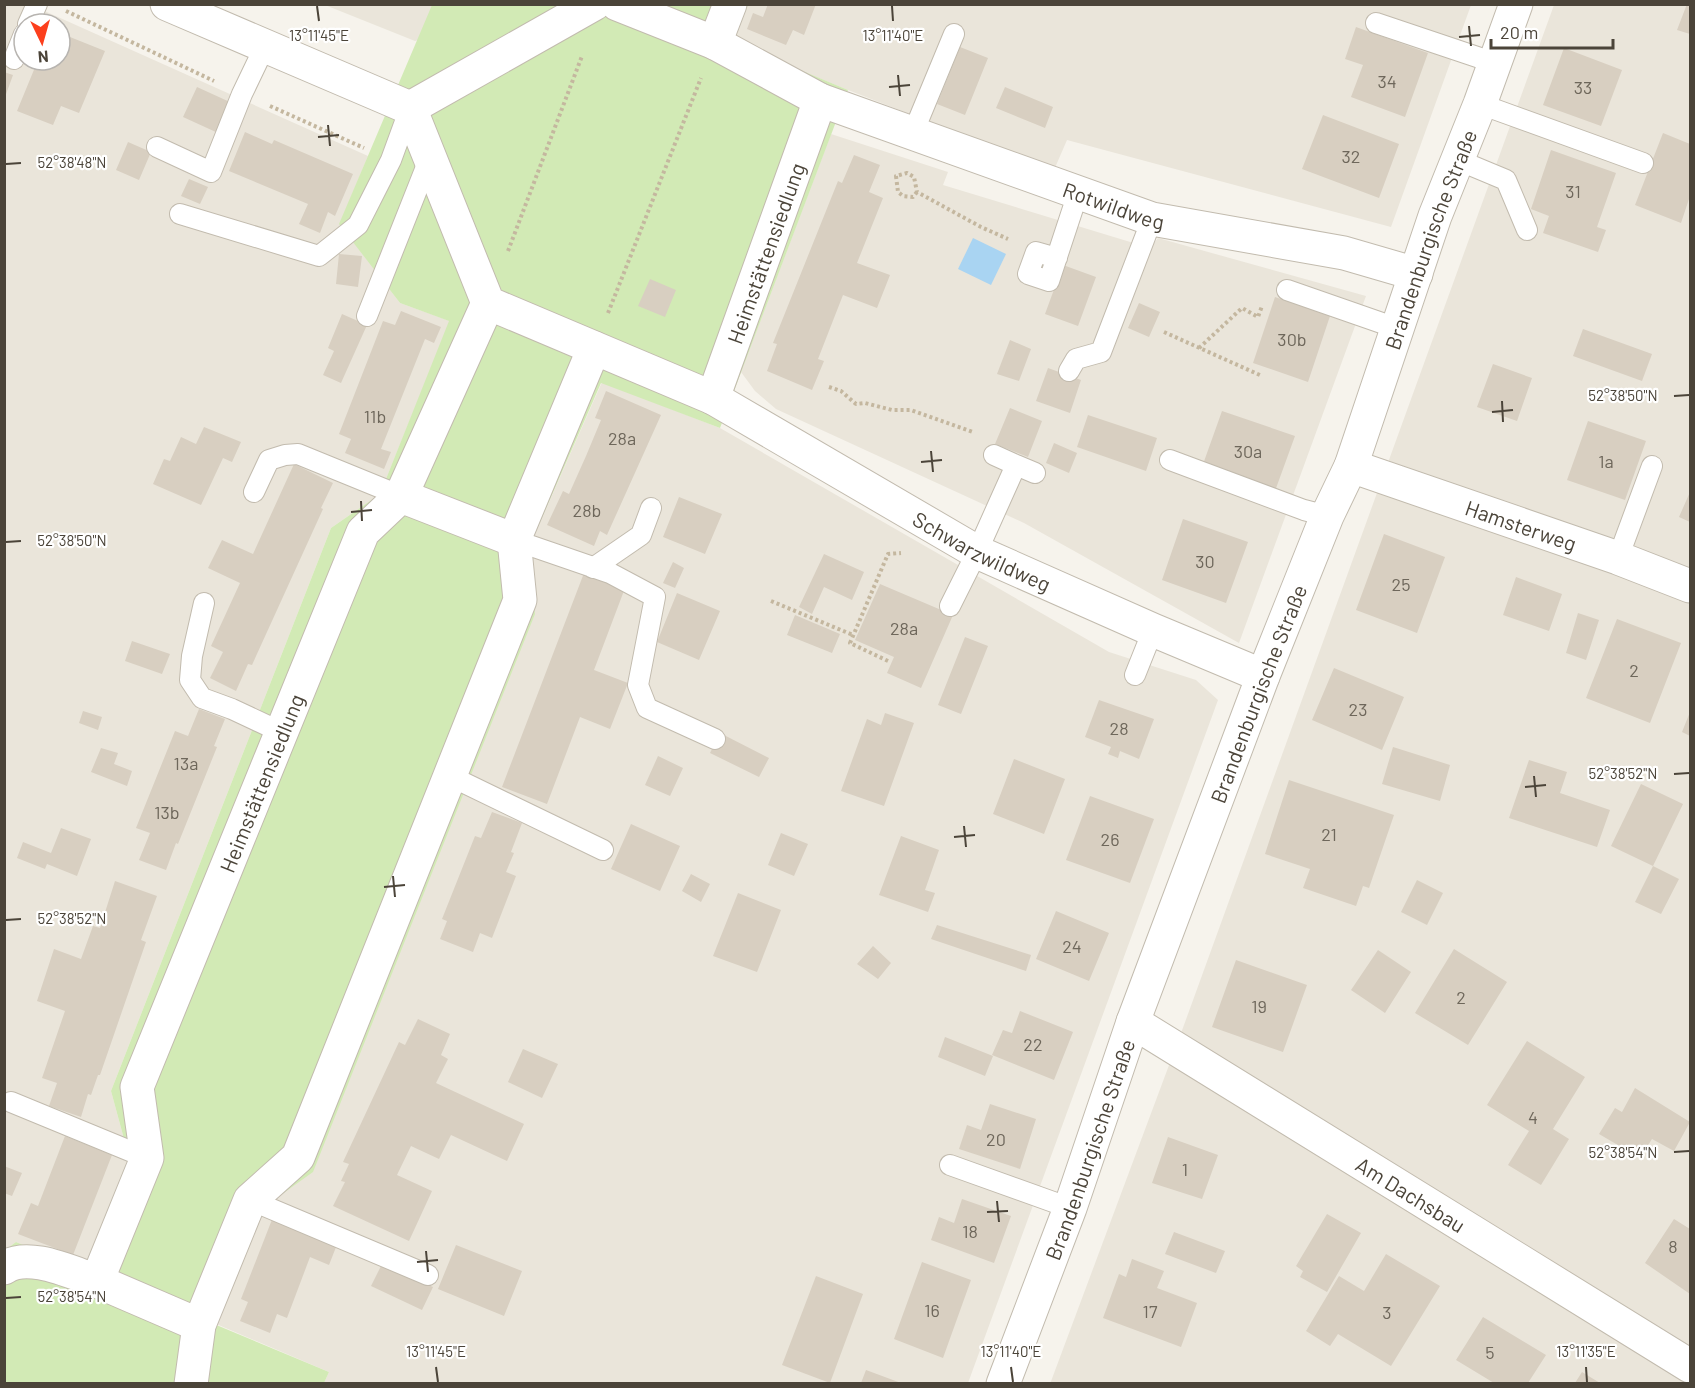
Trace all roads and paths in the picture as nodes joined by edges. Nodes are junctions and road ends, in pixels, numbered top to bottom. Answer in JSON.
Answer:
{"nodes":[{"id":1,"x":166,"y":4,"type":"edge"},
{"id":2,"x":594,"y":4,"type":"edge"},
{"id":3,"x":617,"y":4,"type":"edge"},
{"id":4,"x":730,"y":4,"type":"edge"},
{"id":5,"x":1516,"y":4,"type":"edge"},
{"id":6,"x":1376,"y":22,"type":"dead end"},
{"id":7,"x":954,"y":34,"type":"dead end"},
{"id":8,"x":715,"y":43,"type":"junction"},
{"id":9,"x":265,"y":46,"type":"junction"},
{"id":10,"x":584,"y":49,"type":"dead end"},
{"id":11,"x":1495,"y":63,"type":"junction"},
{"id":12,"x":820,"y":100,"type":"junction"},
{"id":13,"x":1480,"y":104,"type":"junction"},
{"id":14,"x":410,"y":108,"type":"junction"},
{"id":15,"x":913,"y":133,"type":"junction"},
{"id":16,"x":157,"y":147,"type":"dead end"},
{"id":17,"x":430,"y":157,"type":"junction"},
{"id":18,"x":1458,"y":160,"type":"junction"},
{"id":19,"x":1643,"y":163,"type":"dead end"},
{"id":20,"x":917,"y":192,"type":"junction"},
{"id":21,"x":1078,"y":193,"type":"junction"},
{"id":22,"x":180,"y":214,"type":"dead end"},
{"id":23,"x":1152,"y":219,"type":"junction"},
{"id":24,"x":1527,"y":230,"type":"dead end"},
{"id":25,"x":1036,"y":252,"type":"joint"},
{"id":26,"x":1416,"y":274,"type":"junction"},
{"id":27,"x":1287,"y":290,"type":"joint"},
{"id":28,"x":488,"y":303,"type":"junction"},
{"id":29,"x":367,"y":316,"type":"dead end"},
{"id":30,"x":1399,"y":329,"type":"junction"},
{"id":31,"x":1164,"y":332,"type":"dead end"},
{"id":32,"x":594,"y":348,"type":"junction"},
{"id":33,"x":1199,"y":348,"type":"junction"},
{"id":34,"x":1070,"y":371,"type":"dead end"},
{"id":35,"x":1262,"y":376,"type":"dead end"},
{"id":36,"x":829,"y":387,"type":"dead end"},
{"id":37,"x":713,"y":398,"type":"junction"},
{"id":38,"x":994,"y":455,"type":"joint"},
{"id":39,"x":1170,"y":460,"type":"dead end"},
{"id":40,"x":1016,"y":465,"type":"junction"},
{"id":41,"x":1351,"y":466,"type":"junction"},
{"id":42,"x":1652,"y":466,"type":"dead end"},
{"id":43,"x":1035,"y":473,"type":"dead end"},
{"id":44,"x":254,"y":492,"type":"dead end"},
{"id":45,"x":401,"y":496,"type":"junction"},
{"id":46,"x":651,"y":508,"type":"dead end"},
{"id":47,"x":1327,"y":516,"type":"junction"},
{"id":48,"x":514,"y":540,"type":"junction"},
{"id":49,"x":977,"y":552,"type":"junction"},
{"id":50,"x":908,"y":553,"type":"dead end"},
{"id":51,"x":1618,"y":558,"type":"junction"},
{"id":52,"x":593,"y":568,"type":"junction"},
{"id":53,"x":1690,"y":586,"type":"edge"},
{"id":54,"x":771,"y":601,"type":"dead end"},
{"id":55,"x":204,"y":603,"type":"dead end"},
{"id":56,"x":950,"y":606,"type":"dead end"},
{"id":57,"x":1154,"y":630,"type":"junction"},
{"id":58,"x":853,"y":635,"type":"junction"},
{"id":59,"x":888,"y":661,"type":"dead end"},
{"id":60,"x":1135,"y":675,"type":"dead end"},
{"id":61,"x":1263,"y":676,"type":"junction"},
{"id":62,"x":281,"y":732,"type":"junction"},
{"id":63,"x":715,"y":739,"type":"dead end"},
{"id":64,"x":450,"y":776,"type":"junction"},
{"id":65,"x":603,"y":850,"type":"dead end"},
{"id":66,"x":1134,"y":1022,"type":"junction"},
{"id":67,"x":10,"y":1102,"type":"dead end"},
{"id":68,"x":147,"y":1158,"type":"junction"},
{"id":69,"x":950,"y":1165,"type":"dead end"},
{"id":70,"x":250,"y":1200,"type":"junction"},
{"id":71,"x":1070,"y":1208,"type":"junction"},
{"id":72,"x":7,"y":1264,"type":"edge"},
{"id":73,"x":428,"y":1275,"type":"dead end"},
{"id":74,"x":97,"y":1281,"type":"junction"},
{"id":75,"x":199,"y":1325,"type":"junction"},
{"id":76,"x":1690,"y":1366,"type":"edge"},
{"id":77,"x":191,"y":1383,"type":"edge"},
{"id":78,"x":1003,"y":1383,"type":"edge"}],
"edges":[{"from":1,"to":9,"type":"street"},
{"from":2,"to":14,"type":"street"},
{"from":3,"to":8,"type":"street"},
{"from":4,"to":8,"type":"street"},
{"from":5,"to":11,"type":"street","name":"Brandenburgische Straße"},
{"from":6,"to":11,"type":"lane"},
{"from":7,"to":15,"type":"lane"},
{"from":8,"to":12,"type":"street"},
{"from":8,"to":32,"type":"path"},
{"from":9,"to":14,"type":"street"},
{"from":9,"to":16,"type":"lane"},
{"from":10,"to":28,"type":"path"},
{"from":11,"to":13,"type":"street","name":"Brandenburgische Straße"},
{"from":12,"to":15,"type":"street","name":"Rotwildweg"},
{"from":12,"to":37,"type":"street","name":"Heimstättensiedlung"},
{"from":13,"to":18,"type":"street","name":"Brandenburgische Straße"},
{"from":13,"to":19,"type":"lane"},
{"from":14,"to":17,"type":"street"},
{"from":14,"to":22,"type":"lane"},
{"from":15,"to":21,"type":"street","name":"Rotwildweg"},
{"from":17,"to":28,"type":"street"},
{"from":17,"to":29,"type":"lane"},
{"from":18,"to":24,"type":"lane"},
{"from":18,"to":26,"type":"street","name":"Brandenburgische Straße"},
{"from":20,"to":20,"type":"path"},
{"from":20,"to":25,"type":"path"},
{"from":21,"to":23,"type":"street","name":"Rotwildweg"},
{"from":21,"to":25,"type":"lane"},
{"from":23,"to":26,"type":"street","name":"Rotwildweg"},
{"from":23,"to":34,"type":"lane"},
{"from":26,"to":30,"type":"street","name":"Brandenburgische Straße"},
{"from":27,"to":30,"type":"lane"},
{"from":27,"to":33,"type":"path"},
{"from":28,"to":32,"type":"street"},
{"from":28,"to":45,"type":"street","name":"Heimstättensiedlung"},
{"from":30,"to":41,"type":"street","name":"Brandenburgische Straße"},
{"from":31,"to":33,"type":"path"},
{"from":32,"to":37,"type":"street"},
{"from":32,"to":48,"type":"street"},
{"from":33,"to":35,"type":"path"},
{"from":36,"to":38,"type":"path"},
{"from":37,"to":49,"type":"street","name":"Schwarzwildweg"},
{"from":38,"to":40,"type":"lane"},
{"from":39,"to":47,"type":"lane"},
{"from":40,"to":43,"type":"lane"},
{"from":40,"to":49,"type":"lane"},
{"from":41,"to":47,"type":"street","name":"Brandenburgische Straße"},
{"from":41,"to":51,"type":"street","name":"Hamsterweg"},
{"from":42,"to":51,"type":"lane"},
{"from":44,"to":45,"type":"lane"},
{"from":45,"to":48,"type":"street"},
{"from":45,"to":62,"type":"street","name":"Heimstättensiedlung"},
{"from":46,"to":52,"type":"lane"},
{"from":47,"to":61,"type":"street","name":"Brandenburgische Straße"},
{"from":48,"to":52,"type":"lane"},
{"from":48,"to":64,"type":"street"},
{"from":49,"to":56,"type":"lane"},
{"from":49,"to":57,"type":"street","name":"Schwarzwildweg"},
{"from":50,"to":58,"type":"path"},
{"from":51,"to":53,"type":"street","name":"Hamsterweg"},
{"from":52,"to":63,"type":"lane"},
{"from":54,"to":58,"type":"path"},
{"from":55,"to":62,"type":"lane"},
{"from":57,"to":60,"type":"lane"},
{"from":57,"to":61,"type":"street","name":"Schwarzwildweg"},
{"from":58,"to":59,"type":"path"},
{"from":61,"to":66,"type":"street","name":"Brandenburgische Straße"},
{"from":62,"to":68,"type":"street","name":"Heimstättensiedlung"},
{"from":64,"to":65,"type":"lane"},
{"from":64,"to":70,"type":"street"},
{"from":66,"to":71,"type":"street","name":"Brandenburgische Straße"},
{"from":66,"to":76,"type":"street","name":"Am Dachsbau"},
{"from":67,"to":68,"type":"lane"},
{"from":68,"to":74,"type":"street"},
{"from":69,"to":71,"type":"lane"},
{"from":70,"to":73,"type":"lane"},
{"from":70,"to":75,"type":"street"},
{"from":71,"to":78,"type":"street","name":"Brandenburgische Straße"},
{"from":72,"to":74,"type":"street"},
{"from":74,"to":75,"type":"street"},
{"from":75,"to":77,"type":"street"}]}
